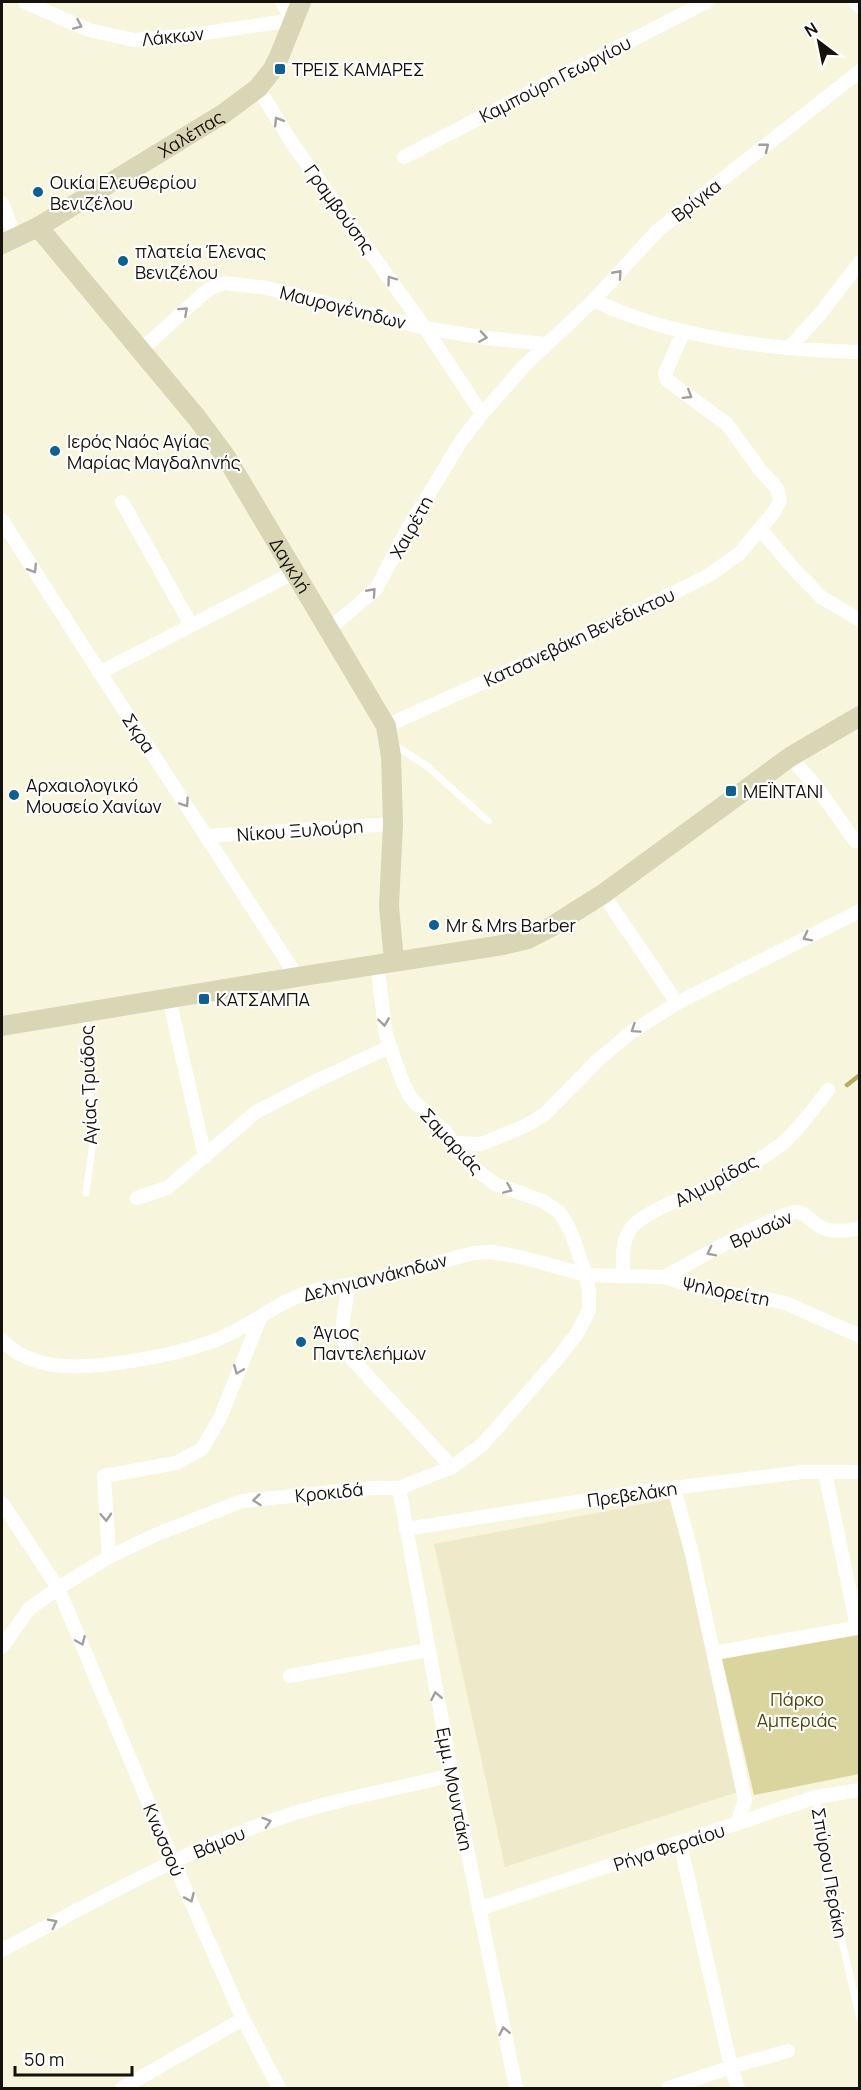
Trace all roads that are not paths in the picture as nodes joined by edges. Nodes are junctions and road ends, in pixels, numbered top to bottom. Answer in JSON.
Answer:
{"nodes":[{"id":1,"x":25,"y":2,"type":"edge"},
{"id":2,"x":282,"y":2,"type":"edge"},
{"id":3,"x":301,"y":2,"type":"edge"},
{"id":4,"x":706,"y":2,"type":"edge"},
{"id":5,"x":855,"y":2,"type":"edge"},
{"id":6,"x":860,"y":7,"type":"edge"},
{"id":7,"x":292,"y":20,"type":"junction"},
{"id":8,"x":860,"y":71,"type":"edge"},
{"id":9,"x":258,"y":88,"type":"junction"},
{"id":10,"x":404,"y":157,"type":"dead end"},
{"id":11,"x":2,"y":203,"type":"edge"},
{"id":12,"x":38,"y":227,"type":"junction"},
{"id":13,"x":8,"y":240,"type":"edge"},
{"id":14,"x":860,"y":262,"type":"edge"},
{"id":15,"x":594,"y":300,"type":"junction"},
{"id":16,"x":425,"y":328,"type":"junction"},
{"id":17,"x":684,"y":331,"type":"junction"},
{"id":18,"x":547,"y":344,"type":"junction"},
{"id":19,"x":789,"y":348,"type":"junction"},
{"id":20,"x":141,"y":350,"type":"junction"},
{"id":21,"x":860,"y":351,"type":"edge"},
{"id":22,"x":482,"y":414,"type":"junction"},
{"id":23,"x":122,"y":502,"type":"dead end"},
{"id":24,"x":2,"y":520,"type":"edge"},
{"id":25,"x":760,"y":529,"type":"junction"},
{"id":26,"x":294,"y":572,"type":"junction"},
{"id":27,"x":860,"y":620,"type":"edge"},
{"id":28,"x":190,"y":625,"type":"junction"},
{"id":29,"x":328,"y":630,"type":"junction"},
{"id":30,"x":99,"y":672,"type":"junction"},
{"id":31,"x":860,"y":716,"type":"edge"},
{"id":32,"x":387,"y":733,"type":"junction"},
{"id":33,"x":790,"y":757,"type":"junction"},
{"id":34,"x":488,"y":821,"type":"dead end"},
{"id":35,"x":393,"y":824,"type":"junction"},
{"id":36,"x":207,"y":836,"type":"junction"},
{"id":37,"x":855,"y":841,"type":"dead end"},
{"id":38,"x":603,"y":894,"type":"junction"},
{"id":39,"x":860,"y":911,"type":"edge"},
{"id":40,"x":385,"y":962,"type":"junction"},
{"id":41,"x":297,"y":976,"type":"junction"},
{"id":42,"x":169,"y":998,"type":"junction"},
{"id":43,"x":677,"y":1003,"type":"junction"},
{"id":44,"x":86,"y":1013,"type":"junction"},
{"id":45,"x":2,"y":1026,"type":"edge"},
{"id":46,"x":389,"y":1047,"type":"junction"},
{"id":47,"x":828,"y":1090,"type":"dead end"},
{"id":48,"x":453,"y":1143,"type":"junction"},
{"id":49,"x":205,"y":1157,"type":"junction"},
{"id":50,"x":86,"y":1193,"type":"dead end"},
{"id":51,"x":137,"y":1198,"type":"dead end"},
{"id":52,"x":860,"y":1228,"type":"edge"},
{"id":53,"x":586,"y":1275,"type":"junction"},
{"id":54,"x":623,"y":1275,"type":"junction"},
{"id":55,"x":664,"y":1277,"type":"junction"},
{"id":56,"x":349,"y":1285,"type":"junction"},
{"id":57,"x":261,"y":1316,"type":"junction"},
{"id":58,"x":860,"y":1336,"type":"edge"},
{"id":59,"x":2,"y":1340,"type":"edge"},
{"id":60,"x":452,"y":1467,"type":"junction"},
{"id":61,"x":825,"y":1472,"type":"junction"},
{"id":62,"x":860,"y":1472,"type":"edge"},
{"id":63,"x":399,"y":1488,"type":"junction"},
{"id":64,"x":674,"y":1488,"type":"junction"},
{"id":65,"x":2,"y":1503,"type":"edge"},
{"id":66,"x":406,"y":1528,"type":"junction"},
{"id":67,"x":109,"y":1557,"type":"junction"},
{"id":68,"x":58,"y":1588,"type":"junction"},
{"id":69,"x":858,"y":1627,"type":"edge"},
{"id":70,"x":2,"y":1647,"type":"edge"},
{"id":71,"x":428,"y":1650,"type":"junction"},
{"id":72,"x":713,"y":1653,"type":"junction"},
{"id":73,"x":290,"y":1676,"type":"dead end"},
{"id":74,"x":452,"y":1775,"type":"junction"},
{"id":75,"x":860,"y":1790,"type":"edge"},
{"id":76,"x":816,"y":1797,"type":"junction"},
{"id":77,"x":737,"y":1824,"type":"junction"},
{"id":78,"x":680,"y":1843,"type":"junction"},
{"id":79,"x":173,"y":1861,"type":"junction"},
{"id":80,"x":479,"y":1909,"type":"junction"},
{"id":81,"x":2,"y":1950,"type":"edge"},
{"id":82,"x":243,"y":2019,"type":"junction"},
{"id":83,"x":860,"y":2019,"type":"edge"},
{"id":84,"x":788,"y":2051,"type":"dead end"},
{"id":85,"x":730,"y":2067,"type":"junction"},
{"id":86,"x":122,"y":2088,"type":"edge"},
{"id":87,"x":279,"y":2088,"type":"edge"},
{"id":88,"x":516,"y":2088,"type":"edge"},
{"id":89,"x":669,"y":2088,"type":"edge"},
{"id":90,"x":738,"y":2088,"type":"edge"}],
"edges":[{"from":1,"to":7,"type":"street","name":"Λάκκων","one_way":true},
{"from":2,"to":7,"type":"street"},
{"from":3,"to":7,"type":"street","name":"Χαλέπας"},
{"from":4,"to":10,"type":"street","name":"Καμπούρη Γεωργίου"},
{"from":5,"to":6,"type":"street"},
{"from":7,"to":9,"type":"street","name":"Χαλέπας"},
{"from":15,"to":8,"type":"street","name":"Βρίγκα","one_way":true},
{"from":9,"to":12,"type":"street","name":"Χαλέπας"},
{"from":16,"to":9,"type":"street","name":"Γραμβούσης","one_way":true},
{"from":11,"to":13,"type":"street"},
{"from":12,"to":13,"type":"street","name":"Χαλέπας"},
{"from":12,"to":20,"type":"street","name":"Δαγκλή"},
{"from":14,"to":19,"type":"street"},
{"from":15,"to":17,"type":"street"},
{"from":15,"to":18,"type":"street","name":"Βρίγκα"},
{"from":16,"to":18,"type":"street","name":"Μαυρογένηδων","one_way":true},
{"from":20,"to":16,"type":"street","name":"Μαυρογένηδων","one_way":true},
{"from":16,"to":22,"type":"street","name":"Γραμβούσης"},
{"from":17,"to":19,"type":"street"},
{"from":17,"to":25,"type":"street","name":"Κατσανεβάκη Βενέδικτου","one_way":true},
{"from":18,"to":22,"type":"street","name":"Χαιρέτη"},
{"from":19,"to":21,"type":"street"},
{"from":20,"to":26,"type":"street","name":"Δαγκλή"},
{"from":29,"to":22,"type":"street","name":"Χαιρέτη","one_way":true},
{"from":23,"to":28,"type":"street"},
{"from":24,"to":30,"type":"street","name":"Σκρα","one_way":true},
{"from":25,"to":27,"type":"street"},
{"from":25,"to":32,"type":"street","name":"Κατσανεβάκη Βενέδικτου"},
{"from":26,"to":28,"type":"street"},
{"from":26,"to":29,"type":"street","name":"Δαγκλή"},
{"from":28,"to":30,"type":"street"},
{"from":29,"to":32,"type":"street","name":"Δαγκλή"},
{"from":30,"to":36,"type":"street","name":"Σκρα","one_way":true},
{"from":31,"to":33,"type":"street"},
{"from":32,"to":34,"type":"lane"},
{"from":32,"to":35,"type":"street","name":"Δαγκλή"},
{"from":33,"to":37,"type":"street"},
{"from":33,"to":38,"type":"street"},
{"from":35,"to":36,"type":"street","name":"Νίκου Ξυλούρη"},
{"from":35,"to":40,"type":"street","name":"Δαγκλή"},
{"from":36,"to":41,"type":"street","name":"Σκρα"},
{"from":38,"to":40,"type":"street"},
{"from":38,"to":43,"type":"street"},
{"from":39,"to":43,"type":"street","one_way":true},
{"from":40,"to":41,"type":"street"},
{"from":40,"to":46,"type":"street","name":"Σαμαριάς","one_way":true},
{"from":41,"to":42,"type":"street"},
{"from":42,"to":44,"type":"street"},
{"from":42,"to":49,"type":"street"},
{"from":43,"to":48,"type":"street","one_way":true},
{"from":44,"to":45,"type":"street"},
{"from":44,"to":50,"type":"lane","name":"Αγίας Τριάδος"},
{"from":46,"to":48,"type":"street","name":"Σαμαριάς"},
{"from":46,"to":49,"type":"street"},
{"from":47,"to":54,"type":"street","name":"Αλμυρίδας"},
{"from":48,"to":53,"type":"street","name":"Σαμαριάς","one_way":true},
{"from":49,"to":51,"type":"street"},
{"from":52,"to":55,"type":"street","name":"Βρυσών","one_way":true},
{"from":53,"to":54,"type":"street","name":"Ψηλορείτη"},
{"from":53,"to":56,"type":"street","name":"Δεληγιαννάκηδων"},
{"from":53,"to":60,"type":"street","name":"Κροκιδά"},
{"from":54,"to":55,"type":"street","name":"Ψηλορείτη"},
{"from":55,"to":58,"type":"street","name":"Ψηλορείτη"},
{"from":56,"to":57,"type":"street","name":"Δεληγιαννάκηδων"},
{"from":56,"to":60,"type":"street"},
{"from":57,"to":59,"type":"street","name":"Δεληγιαννάκηδων"},
{"from":57,"to":67,"type":"street","one_way":true},
{"from":60,"to":63,"type":"street","name":"Κροκιδά"},
{"from":61,"to":62,"type":"street","name":"Πρεβελάκη"},
{"from":61,"to":64,"type":"street","name":"Πρεβελάκη"},
{"from":61,"to":69,"type":"street"},
{"from":63,"to":66,"type":"street","name":"Εμμ. Μουντάκη"},
{"from":63,"to":67,"type":"street","name":"Κροκιδά","one_way":true},
{"from":64,"to":66,"type":"street","name":"Πρεβελάκη"},
{"from":64,"to":72,"type":"street"},
{"from":65,"to":68,"type":"street","name":"Κνωσσού"},
{"from":66,"to":71,"type":"street","name":"Εμμ. Μουντάκη"},
{"from":67,"to":68,"type":"street","name":"Κροκιδά"},
{"from":68,"to":70,"type":"street","name":"Κροκιδά"},
{"from":68,"to":79,"type":"street","name":"Κνωσσού","one_way":true},
{"from":69,"to":72,"type":"street"},
{"from":71,"to":73,"type":"street"},
{"from":74,"to":71,"type":"street","name":"Εμμ. Μουντάκη","one_way":true},
{"from":72,"to":77,"type":"street"},
{"from":79,"to":74,"type":"street","name":"Βάμου","one_way":true},
{"from":74,"to":80,"type":"street","name":"Εμμ. Μουντάκη"},
{"from":75,"to":76,"type":"street","name":"Ρήγα Φεραίου"},
{"from":76,"to":77,"type":"street","name":"Ρήγα Φεραίου"},
{"from":76,"to":83,"type":"lane","name":"Σπύρου Περάκη"},
{"from":77,"to":78,"type":"street","name":"Ρήγα Φεραίου"},
{"from":78,"to":80,"type":"street","name":"Ρήγα Φεραίου"},
{"from":78,"to":85,"type":"street"},
{"from":81,"to":79,"type":"street","name":"Βάμου","one_way":true},
{"from":79,"to":82,"type":"street","name":"Κνωσσού","one_way":true},
{"from":88,"to":80,"type":"street","name":"Εμμ. Μουντάκη","one_way":true},
{"from":82,"to":86,"type":"street"},
{"from":82,"to":87,"type":"street","name":"Κνωσσού"},
{"from":84,"to":85,"type":"street"},
{"from":85,"to":89,"type":"street"},
{"from":85,"to":90,"type":"street"}]}
